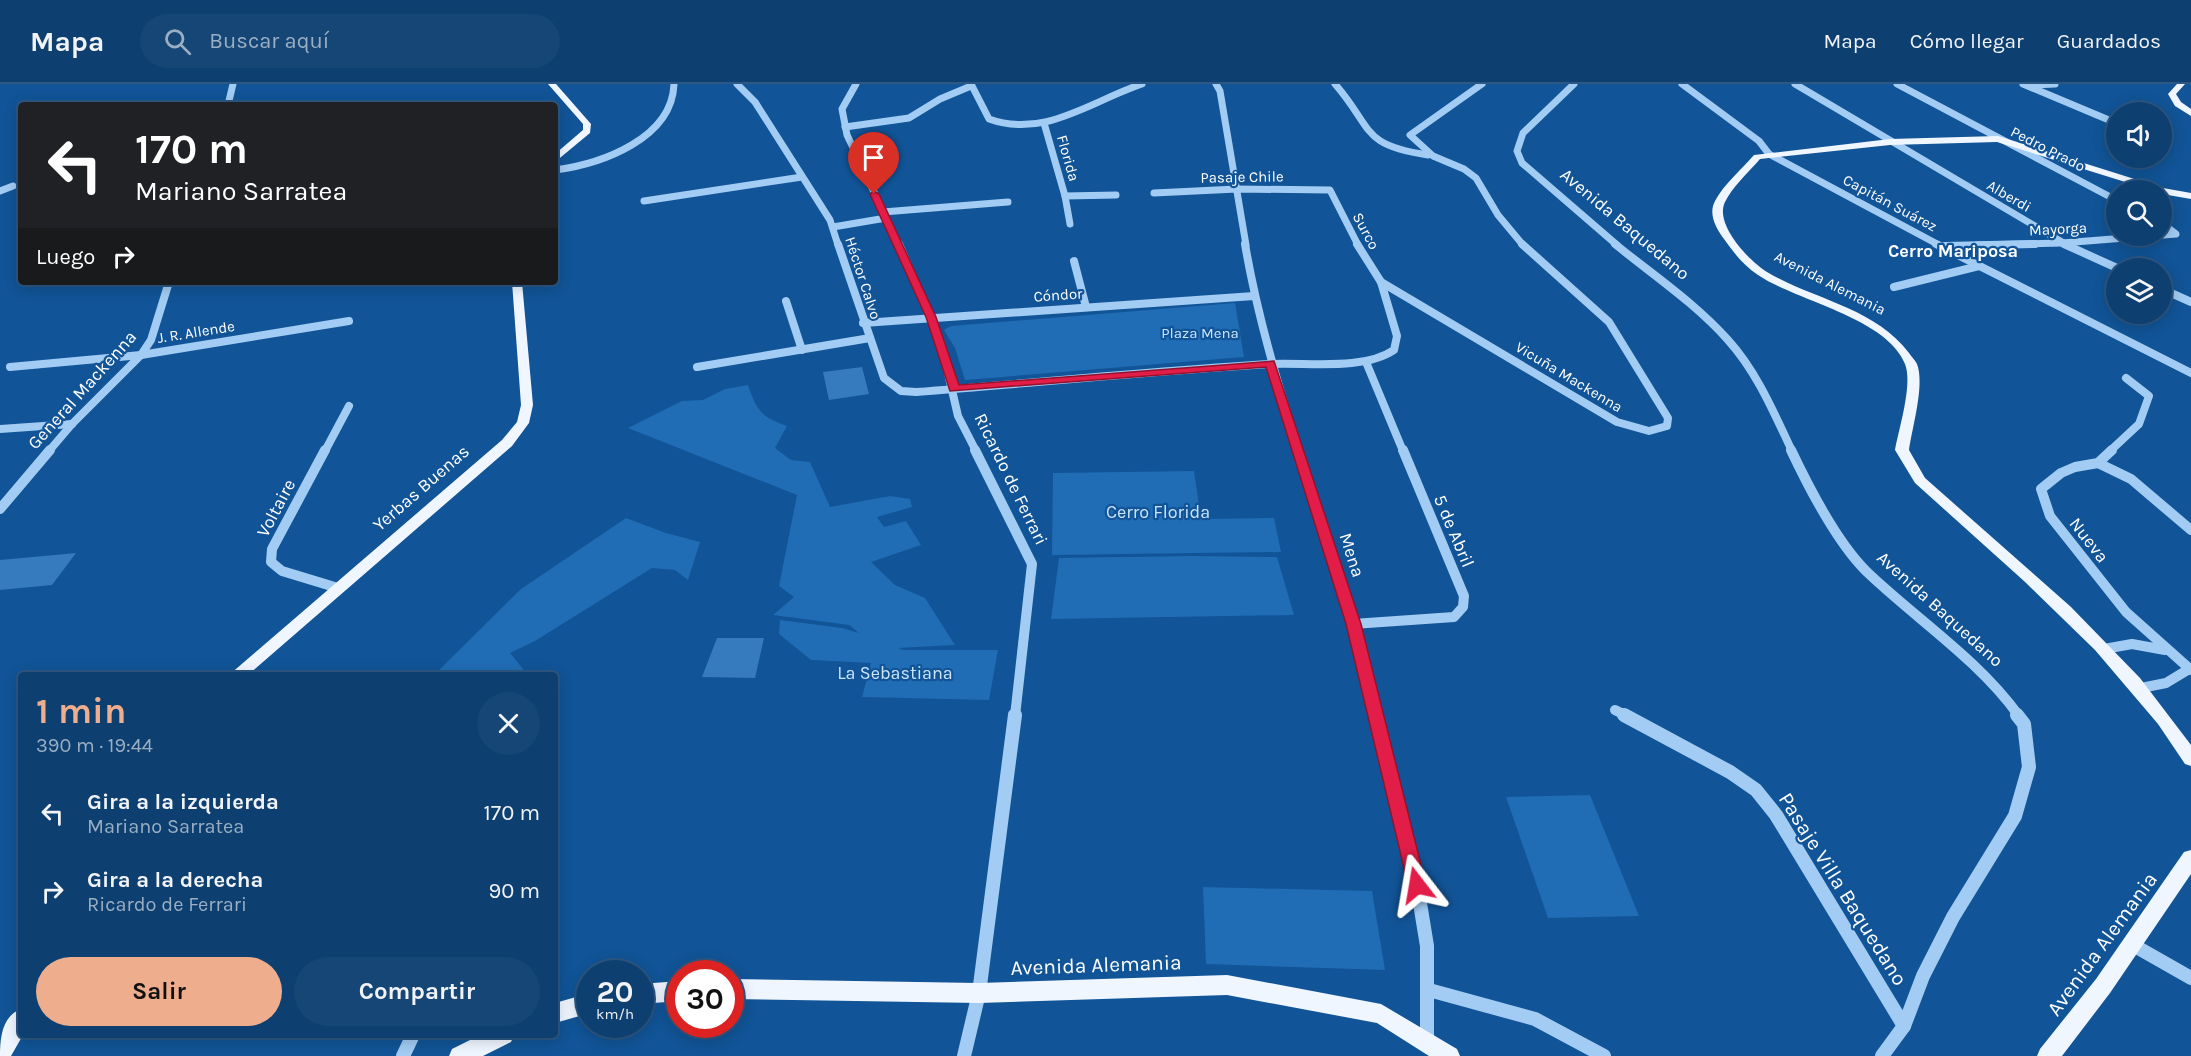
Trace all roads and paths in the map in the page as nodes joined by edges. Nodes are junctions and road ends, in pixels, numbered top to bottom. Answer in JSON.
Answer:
{"nodes":[{"id":1,"x":233,"y":84,"type":"edge"},
{"id":2,"x":552,"y":84,"type":"edge"},
{"id":3,"x":674,"y":84,"type":"edge"},
{"id":4,"x":737,"y":84,"type":"edge"},
{"id":5,"x":856,"y":84,"type":"edge"},
{"id":6,"x":1142,"y":84,"type":"edge"},
{"id":7,"x":1216,"y":84,"type":"edge"},
{"id":8,"x":1335,"y":84,"type":"edge"},
{"id":9,"x":1482,"y":84,"type":"edge"},
{"id":10,"x":1574,"y":84,"type":"edge"},
{"id":11,"x":1682,"y":84,"type":"edge"},
{"id":12,"x":1795,"y":84,"type":"edge"},
{"id":13,"x":1897,"y":84,"type":"edge"},
{"id":14,"x":2055,"y":84,"type":"edge"},
{"id":15,"x":2181,"y":84,"type":"edge"},
{"id":16,"x":971,"y":85,"type":"edge"},
{"id":17,"x":2025,"y":85,"type":"edge"},
{"id":18,"x":229,"y":102,"type":"edge"},
{"id":19,"x":2191,"y":113,"type":"edge"},
{"id":20,"x":2106,"y":119,"type":"edge"},
{"id":21,"x":1044,"y":123,"type":"junction"},
{"id":22,"x":845,"y":127,"type":"junction"},
{"id":23,"x":1998,"y":138,"type":"junction"},
{"id":24,"x":1890,"y":142,"type":"junction"},
{"id":25,"x":1769,"y":154,"type":"junction"},
{"id":26,"x":1433,"y":156,"type":"junction"},
{"id":27,"x":558,"y":157,"type":"edge"},
{"id":28,"x":558,"y":170,"type":"edge"},
{"id":29,"x":802,"y":177,"type":"junction"},
{"id":30,"x":2126,"y":180,"type":"edge"},
{"id":31,"x":13,"y":186,"type":"dead end"},
{"id":32,"x":1237,"y":189,"type":"junction"},
{"id":33,"x":1330,"y":190,"type":"joint"},
{"id":34,"x":0,"y":191,"type":"edge"},
{"id":35,"x":1154,"y":193,"type":"dead end"},
{"id":36,"x":2172,"y":193,"type":"edge"},
{"id":37,"x":1116,"y":195,"type":"dead end"},
{"id":38,"x":2106,"y":195,"type":"edge"},
{"id":39,"x":1065,"y":196,"type":"junction"},
{"id":40,"x":2191,"y":196,"type":"edge"},
{"id":41,"x":644,"y":201,"type":"dead end"},
{"id":42,"x":1008,"y":202,"type":"dead end"},
{"id":43,"x":884,"y":215,"type":"junction"},
{"id":44,"x":1070,"y":224,"type":"dead end"},
{"id":45,"x":832,"y":227,"type":"junction"},
{"id":46,"x":2106,"y":240,"type":"edge"},
{"id":47,"x":2062,"y":243,"type":"junction"},
{"id":48,"x":1942,"y":247,"type":"junction"},
{"id":49,"x":1074,"y":261,"type":"dead end"},
{"id":50,"x":2106,"y":263,"type":"edge"},
{"id":51,"x":1979,"y":266,"type":"junction"},
{"id":52,"x":1381,"y":282,"type":"junction"},
{"id":53,"x":168,"y":285,"type":"edge"},
{"id":54,"x":517,"y":285,"type":"edge"},
{"id":55,"x":1894,"y":287,"type":"dead end"},
{"id":56,"x":2172,"y":293,"type":"edge"},
{"id":57,"x":1254,"y":296,"type":"junction"},
{"id":58,"x":786,"y":301,"type":"dead end"},
{"id":59,"x":2191,"y":302,"type":"edge"},
{"id":60,"x":1086,"y":307,"type":"junction"},
{"id":61,"x":931,"y":317,"type":"junction"},
{"id":62,"x":349,"y":321,"type":"dead end"},
{"id":63,"x":862,"y":323,"type":"junction"},
{"id":64,"x":870,"y":338,"type":"junction"},
{"id":65,"x":802,"y":350,"type":"junction"},
{"id":66,"x":141,"y":355,"type":"junction"},
{"id":67,"x":1366,"y":362,"type":"junction"},
{"id":68,"x":1270,"y":364,"type":"junction"},
{"id":69,"x":10,"y":367,"type":"dead end"},
{"id":70,"x":697,"y":367,"type":"dead end"},
{"id":71,"x":2191,"y":373,"type":"edge"},
{"id":72,"x":2126,"y":378,"type":"dead end"},
{"id":73,"x":954,"y":389,"type":"junction"},
{"id":74,"x":349,"y":406,"type":"dead end"},
{"id":75,"x":72,"y":424,"type":"junction"},
{"id":76,"x":0,"y":429,"type":"edge"},
{"id":77,"x":2098,"y":463,"type":"junction"},
{"id":78,"x":0,"y":509,"type":"edge"},
{"id":79,"x":2191,"y":530,"type":"edge"},
{"id":80,"x":338,"y":588,"type":"junction"},
{"id":81,"x":1353,"y":624,"type":"junction"},
{"id":82,"x":2104,"y":649,"type":"junction"},
{"id":83,"x":2166,"y":650,"type":"junction"},
{"id":84,"x":2190,"y":670,"type":"edge"},
{"id":85,"x":240,"y":672,"type":"edge"},
{"id":86,"x":2141,"y":688,"type":"junction"},
{"id":87,"x":1615,"y":710,"type":"dead end"},
{"id":88,"x":2191,"y":759,"type":"edge"},
{"id":89,"x":2191,"y":858,"type":"edge"},
{"id":90,"x":2133,"y":945,"type":"junction"},
{"id":91,"x":2191,"y":978,"type":"edge"},
{"id":92,"x":744,"y":989,"type":"edge"},
{"id":93,"x":1429,"y":990,"type":"junction"},
{"id":94,"x":979,"y":993,"type":"junction"},
{"id":95,"x":576,"y":1007,"type":"edge"},
{"id":96,"x":558,"y":1012,"type":"edge"},
{"id":97,"x":18,"y":1024,"type":"edge"},
{"id":98,"x":1904,"y":1026,"type":"junction"},
{"id":99,"x":412,"y":1038,"type":"edge"},
{"id":100,"x":497,"y":1038,"type":"edge"},
{"id":101,"x":1427,"y":1041,"type":"junction"},
{"id":102,"x":0,"y":1054,"type":"edge"},
{"id":103,"x":403,"y":1056,"type":"edge"},
{"id":104,"x":460,"y":1056,"type":"edge"},
{"id":105,"x":964,"y":1056,"type":"edge"},
{"id":106,"x":1449,"y":1056,"type":"edge"},
{"id":107,"x":1604,"y":1056,"type":"edge"},
{"id":108,"x":1882,"y":1056,"type":"edge"},
{"id":109,"x":2048,"y":1056,"type":"edge"}],
"edges":[{"from":1,"to":18,"type":"street"},
{"from":2,"to":27,"type":"main road"},
{"from":3,"to":28,"type":"street"},
{"from":4,"to":29,"type":"street","name":"Héctor Calvo"},
{"from":5,"to":22,"type":"street","name":"Ricardo de Ferrari"},
{"from":6,"to":21,"type":"street"},
{"from":7,"to":32,"type":"street","name":"Mena"},
{"from":8,"to":26,"type":"street"},
{"from":9,"to":26,"type":"street","name":"Vicuña Mackenna"},
{"from":10,"to":98,"type":"street","name":"Avenida Baquedano"},
{"from":11,"to":25,"type":"street","name":"Capitán Suárez"},
{"from":12,"to":24,"type":"street","name":"Alberdi"},
{"from":13,"to":23,"type":"street","name":"Pedro Prado"},
{"from":14,"to":17,"type":"street"},
{"from":15,"to":19,"type":"main road"},
{"from":16,"to":21,"type":"street","name":"Florida"},
{"from":16,"to":22,"type":"street"},
{"from":17,"to":20,"type":"street"},
{"from":21,"to":39,"type":"street","name":"Florida"},
{"from":22,"to":43,"type":"street","name":"Ricardo de Ferrari"},
{"from":23,"to":24,"type":"main road","name":"Avenida Alemania"},
{"from":23,"to":30,"type":"main road","name":"Avenida Alemania"},
{"from":23,"to":38,"type":"street","name":"Pedro Prado"},
{"from":24,"to":25,"type":"main road","name":"Avenida Alemania"},
{"from":24,"to":47,"type":"street","name":"Alberdi"},
{"from":25,"to":48,"type":"street","name":"Capitán Suárez"},
{"from":25,"to":82,"type":"main road","name":"Avenida Alemania"},
{"from":26,"to":52,"type":"street","name":"Vicuña Mackenna"},
{"from":29,"to":41,"type":"street"},
{"from":29,"to":45,"type":"street","name":"Héctor Calvo"},
{"from":31,"to":34,"type":"street"},
{"from":32,"to":33,"type":"street","name":"Pasaje Chile"},
{"from":32,"to":35,"type":"street","name":"Pasaje Chile"},
{"from":32,"to":57,"type":"street","name":"Mena"},
{"from":33,"to":52,"type":"street","name":"Surco"},
{"from":36,"to":40,"type":"main road","name":"Avenida Alemania"},
{"from":37,"to":39,"type":"street"},
{"from":39,"to":44,"type":"street","name":"Florida"},
{"from":42,"to":43,"type":"street"},
{"from":43,"to":45,"type":"street"},
{"from":43,"to":61,"type":"street","name":"Ricardo de Ferrari"},
{"from":45,"to":63,"type":"street","name":"Héctor Calvo"},
{"from":46,"to":47,"type":"street","name":"Mayorga"},
{"from":47,"to":48,"type":"street","name":"Mayorga"},
{"from":47,"to":50,"type":"street","name":"Alberdi"},
{"from":48,"to":51,"type":"street","name":"Capitán Suárez"},
{"from":49,"to":60,"type":"street"},
{"from":51,"to":55,"type":"street"},
{"from":51,"to":71,"type":"street","name":"Capitán Suárez"},
{"from":52,"to":67,"type":"street"},
{"from":53,"to":66,"type":"street","name":"General Mackenna"},
{"from":54,"to":80,"type":"main road","name":"Yerbas Buenas"},
{"from":56,"to":59,"type":"street"},
{"from":57,"to":60,"type":"street","name":"Cóndor"},
{"from":57,"to":68,"type":"street","name":"Mena"},
{"from":58,"to":65,"type":"street"},
{"from":60,"to":61,"type":"street","name":"Cóndor"},
{"from":61,"to":63,"type":"street","name":"Cóndor"},
{"from":61,"to":73,"type":"street","name":"Ricardo de Ferrari"},
{"from":62,"to":66,"type":"street","name":"J. R. Allende"},
{"from":63,"to":64,"type":"street","name":"Héctor Calvo"},
{"from":64,"to":65,"type":"street"},
{"from":64,"to":73,"type":"street","name":"Héctor Calvo"},
{"from":65,"to":70,"type":"street"},
{"from":66,"to":69,"type":"street","name":"J. R. Allende"},
{"from":66,"to":75,"type":"street","name":"General Mackenna"},
{"from":67,"to":68,"type":"street"},
{"from":67,"to":81,"type":"street","name":"5 de Abril"},
{"from":68,"to":73,"type":"street"},
{"from":68,"to":81,"type":"street","name":"Mena"},
{"from":72,"to":77,"type":"street"},
{"from":73,"to":94,"type":"street","name":"Ricardo de Ferrari"},
{"from":74,"to":80,"type":"street","name":"Voltaire"},
{"from":75,"to":76,"type":"street"},
{"from":75,"to":78,"type":"street","name":"General Mackenna"},
{"from":77,"to":79,"type":"street"},
{"from":77,"to":83,"type":"street","name":"Nueva"},
{"from":80,"to":85,"type":"main road","name":"Yerbas Buenas"},
{"from":81,"to":93,"type":"street","name":"Mena"},
{"from":82,"to":83,"type":"street"},
{"from":82,"to":86,"type":"main road","name":"Avenida Alemania"},
{"from":83,"to":84,"type":"street","name":"Nueva"},
{"from":84,"to":86,"type":"street"},
{"from":86,"to":88,"type":"main road","name":"Avenida Alemania"},
{"from":87,"to":98,"type":"street","name":"Pasaje Villa Baquedano"},
{"from":89,"to":90,"type":"main road","name":"Avenida Alemania"},
{"from":90,"to":91,"type":"street"},
{"from":90,"to":109,"type":"main road","name":"Avenida Alemania"},
{"from":92,"to":94,"type":"main road","name":"Avenida Alemania"},
{"from":93,"to":101,"type":"street","name":"Mena"},
{"from":93,"to":107,"type":"street"},
{"from":94,"to":101,"type":"main road","name":"Avenida Alemania"},
{"from":94,"to":105,"type":"street","name":"Ricardo de Ferrari"},
{"from":95,"to":96,"type":"main road"},
{"from":97,"to":102,"type":"main road"},
{"from":98,"to":108,"type":"street","name":"Avenida Baquedano"},
{"from":99,"to":103,"type":"street"},
{"from":100,"to":104,"type":"main road"},
{"from":101,"to":106,"type":"main road","name":"Avenida Alemania"}]}
